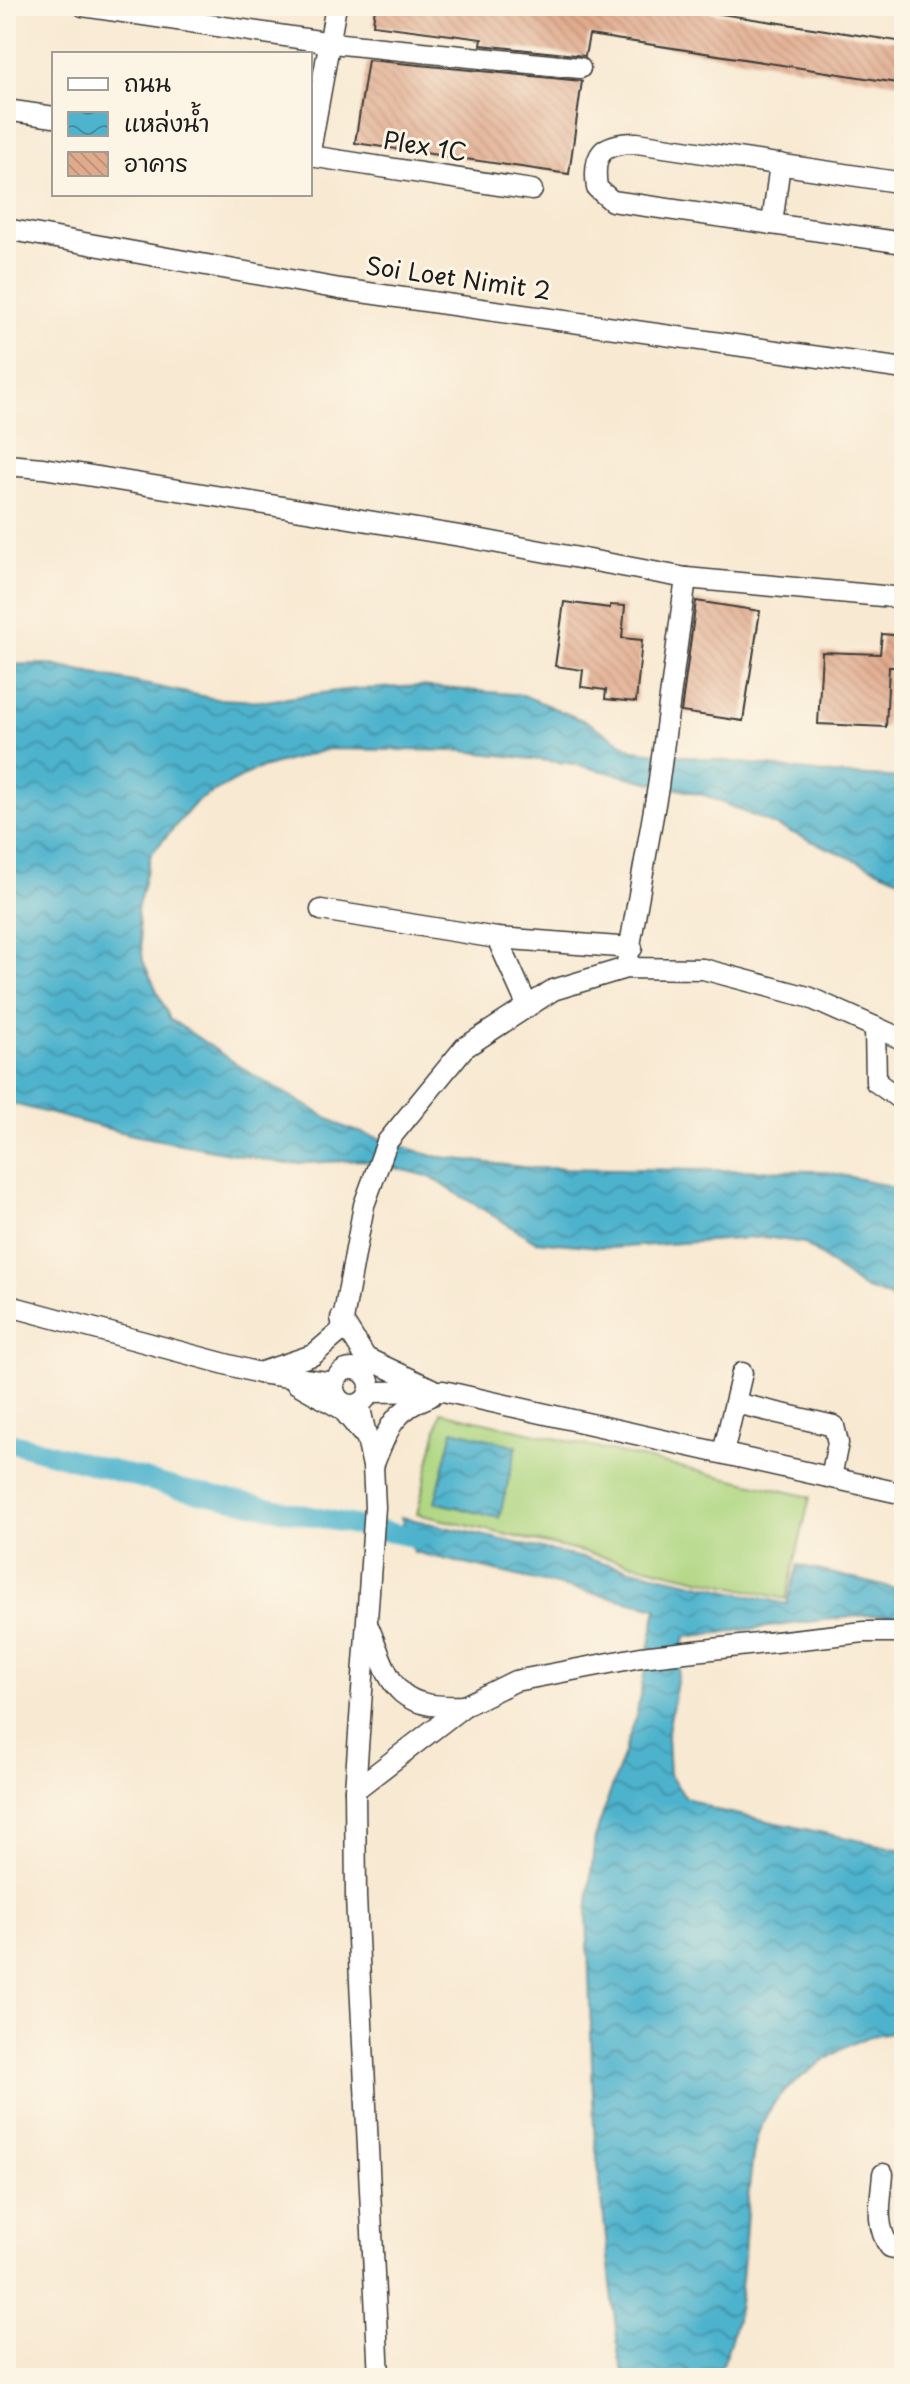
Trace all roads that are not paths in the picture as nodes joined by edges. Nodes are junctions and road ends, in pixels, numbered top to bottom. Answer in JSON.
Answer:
{"nodes":[{"id":1,"x":83,"y":6,"type":"edge"},
{"id":2,"x":336,"y":6,"type":"edge"},
{"id":3,"x":332,"y":43,"type":"junction"},
{"id":4,"x":580,"y":68,"type":"dead end"},
{"id":5,"x":6,"y":110,"type":"edge"},
{"id":6,"x":52,"y":117,"type":"edge"},
{"id":7,"x":312,"y":143,"type":"edge"},
{"id":8,"x":312,"y":153,"type":"edge"},
{"id":9,"x":780,"y":164,"type":"junction"},
{"id":10,"x":904,"y":183,"type":"edge"},
{"id":11,"x":532,"y":190,"type":"dead end"},
{"id":12,"x":772,"y":224,"type":"junction"},
{"id":13,"x":6,"y":229,"type":"edge"},
{"id":14,"x":904,"y":243,"type":"edge"},
{"id":15,"x":904,"y":369,"type":"edge"},
{"id":16,"x":6,"y":465,"type":"edge"},
{"id":17,"x":686,"y":578,"type":"junction"},
{"id":18,"x":904,"y":598,"type":"edge"},
{"id":19,"x":321,"y":910,"type":"dead end"},
{"id":20,"x":497,"y":938,"type":"junction"},
{"id":21,"x":632,"y":948,"type":"junction"},
{"id":22,"x":626,"y":968,"type":"junction"},
{"id":23,"x":527,"y":1005,"type":"junction"},
{"id":24,"x":875,"y":1027,"type":"junction"},
{"id":25,"x":904,"y":1040,"type":"edge"},
{"id":26,"x":904,"y":1102,"type":"edge"},
{"id":27,"x":6,"y":1305,"type":"edge"},
{"id":28,"x":341,"y":1325,"type":"junction"},
{"id":29,"x":259,"y":1373,"type":"junction"},
{"id":30,"x":742,"y":1373,"type":"dead end"},
{"id":31,"x":284,"y":1377,"type":"junction"},
{"id":32,"x":339,"y":1377,"type":"junction"},
{"id":33,"x":439,"y":1391,"type":"junction"},
{"id":34,"x":364,"y":1398,"type":"junction"},
{"id":35,"x":735,"y":1403,"type":"junction"},
{"id":36,"x":723,"y":1453,"type":"junction"},
{"id":37,"x":372,"y":1460,"type":"junction"},
{"id":38,"x":831,"y":1477,"type":"junction"},
{"id":39,"x":904,"y":1494,"type":"edge"},
{"id":40,"x":367,"y":1624,"type":"junction"},
{"id":41,"x":904,"y":1632,"type":"edge"},
{"id":42,"x":464,"y":1706,"type":"junction"},
{"id":43,"x":355,"y":1790,"type":"junction"},
{"id":44,"x":883,"y":2174,"type":"dead end"},
{"id":45,"x":904,"y":2250,"type":"edge"},
{"id":46,"x":379,"y":2378,"type":"edge"}],
"edges":[{"from":1,"to":3,"type":"street"},
{"from":2,"to":3,"type":"street"},
{"from":3,"to":4,"type":"street"},
{"from":3,"to":7,"type":"street"},
{"from":5,"to":6,"type":"street"},
{"from":8,"to":11,"type":"street","name":"Plex 1C"},
{"from":9,"to":10,"type":"street"},
{"from":9,"to":12,"type":"street"},
{"from":9,"to":12,"type":"street"},
{"from":12,"to":14,"type":"street"},
{"from":13,"to":15,"type":"street","name":"Soi Loet Nimit 2"},
{"from":16,"to":17,"type":"street"},
{"from":17,"to":18,"type":"street"},
{"from":17,"to":21,"type":"street"},
{"from":19,"to":20,"type":"street"},
{"from":20,"to":21,"type":"street"},
{"from":20,"to":23,"type":"street"},
{"from":21,"to":22,"type":"street"},
{"from":22,"to":23,"type":"street"},
{"from":22,"to":24,"type":"street"},
{"from":23,"to":28,"type":"street"},
{"from":24,"to":25,"type":"street"},
{"from":24,"to":26,"type":"street"},
{"from":27,"to":29,"type":"street"},
{"from":28,"to":29,"type":"street"},
{"from":28,"to":32,"type":"street"},
{"from":28,"to":33,"type":"street"},
{"from":29,"to":31,"type":"street"},
{"from":30,"to":35,"type":"street"},
{"from":31,"to":32,"type":"street"},
{"from":31,"to":37,"type":"street"},
{"from":32,"to":34,"type":"street"},
{"from":32,"to":34,"type":"street"},
{"from":33,"to":34,"type":"street"},
{"from":33,"to":36,"type":"street"},
{"from":33,"to":37,"type":"street"},
{"from":34,"to":37,"type":"street"},
{"from":35,"to":36,"type":"street"},
{"from":35,"to":38,"type":"street"},
{"from":36,"to":38,"type":"street"},
{"from":37,"to":40,"type":"street"},
{"from":38,"to":39,"type":"street"},
{"from":40,"to":42,"type":"street"},
{"from":40,"to":43,"type":"street"},
{"from":41,"to":42,"type":"street"},
{"from":42,"to":43,"type":"street"},
{"from":43,"to":46,"type":"street"},
{"from":44,"to":45,"type":"street"}]}
